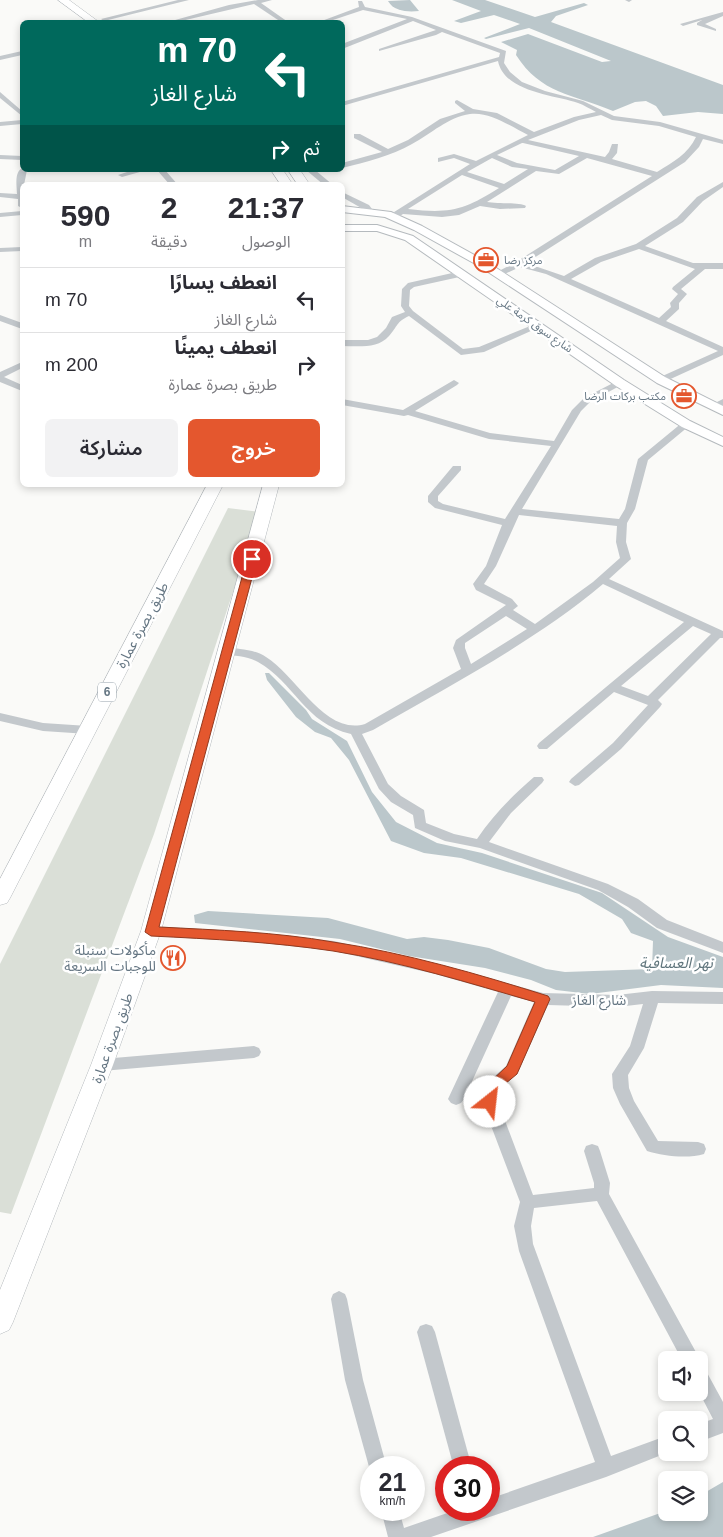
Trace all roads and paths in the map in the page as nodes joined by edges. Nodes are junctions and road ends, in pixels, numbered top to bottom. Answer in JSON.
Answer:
{"nodes":[{"id":1,"x":63,"y":0,"type":"edge"},
{"id":2,"x":78,"y":0,"type":"edge"},
{"id":3,"x":186,"y":0,"type":"edge"},
{"id":4,"x":269,"y":0,"type":"edge"},
{"id":5,"x":360,"y":0,"type":"edge"},
{"id":6,"x":256,"y":3,"type":"junction"},
{"id":7,"x":363,"y":8,"type":"junction"},
{"id":8,"x":723,"y":12,"type":"edge"},
{"id":9,"x":413,"y":19,"type":"junction"},
{"id":10,"x":100,"y":20,"type":"edge"},
{"id":11,"x":101,"y":20,"type":"edge"},
{"id":12,"x":106,"y":20,"type":"edge"},
{"id":13,"x":179,"y":20,"type":"edge"},
{"id":14,"x":282,"y":20,"type":"edge"},
{"id":15,"x":328,"y":20,"type":"edge"},
{"id":16,"x":683,"y":24,"type":"dead end"},
{"id":17,"x":442,"y":29,"type":"junction"},
{"id":18,"x":714,"y":30,"type":"dead end"},
{"id":19,"x":345,"y":38,"type":"edge"},
{"id":20,"x":355,"y":42,"type":"junction"},
{"id":21,"x":345,"y":46,"type":"edge"},
{"id":22,"x":381,"y":50,"type":"dead end"},
{"id":23,"x":20,"y":53,"type":"edge"},
{"id":24,"x":0,"y":58,"type":"edge"},
{"id":25,"x":502,"y":58,"type":"junction"},
{"id":26,"x":0,"y":94,"type":"edge"},
{"id":27,"x":457,"y":102,"type":"dead end"},
{"id":28,"x":345,"y":103,"type":"edge"},
{"id":29,"x":471,"y":111,"type":"junction"},
{"id":30,"x":20,"y":112,"type":"edge"},
{"id":31,"x":602,"y":113,"type":"junction"},
{"id":32,"x":20,"y":122,"type":"edge"},
{"id":33,"x":0,"y":124,"type":"edge"},
{"id":34,"x":535,"y":135,"type":"junction"},
{"id":35,"x":701,"y":135,"type":"junction"},
{"id":36,"x":357,"y":136,"type":"dead end"},
{"id":37,"x":523,"y":141,"type":"junction"},
{"id":38,"x":723,"y":142,"type":"edge"},
{"id":39,"x":615,"y":146,"type":"dead end"},
{"id":40,"x":388,"y":152,"type":"junction"},
{"id":41,"x":493,"y":156,"type":"junction"},
{"id":42,"x":586,"y":156,"type":"junction"},
{"id":43,"x":0,"y":157,"type":"edge"},
{"id":44,"x":20,"y":158,"type":"edge"},
{"id":45,"x":441,"y":160,"type":"dead end"},
{"id":46,"x":607,"y":160,"type":"junction"},
{"id":47,"x":478,"y":164,"type":"junction"},
{"id":48,"x":345,"y":165,"type":"edge"},
{"id":49,"x":534,"y":169,"type":"junction"},
{"id":50,"x":135,"y":172,"type":"edge"},
{"id":51,"x":163,"y":172,"type":"edge"},
{"id":52,"x":313,"y":172,"type":"edge"},
{"id":53,"x":463,"y":173,"type":"junction"},
{"id":54,"x":122,"y":175,"type":"dead end"},
{"id":55,"x":658,"y":176,"type":"junction"},
{"id":56,"x":171,"y":182,"type":"edge"},
{"id":57,"x":325,"y":182,"type":"edge"},
{"id":58,"x":723,"y":184,"type":"edge"},
{"id":59,"x":504,"y":187,"type":"junction"},
{"id":60,"x":0,"y":195,"type":"edge"},
{"id":61,"x":345,"y":196,"type":"edge"},
{"id":62,"x":20,"y":200,"type":"edge"},
{"id":63,"x":478,"y":203,"type":"junction"},
{"id":64,"x":522,"y":206,"type":"dead end"},
{"id":65,"x":345,"y":209,"type":"edge"},
{"id":66,"x":20,"y":213,"type":"edge"},
{"id":67,"x":372,"y":213,"type":"junction"},
{"id":68,"x":397,"y":214,"type":"junction"},
{"id":69,"x":0,"y":215,"type":"edge"},
{"id":70,"x":363,"y":227,"type":"junction"},
{"id":71,"x":345,"y":228,"type":"edge"},
{"id":72,"x":639,"y":246,"type":"junction"},
{"id":73,"x":20,"y":249,"type":"edge"},
{"id":74,"x":0,"y":250,"type":"edge"},
{"id":75,"x":519,"y":264,"type":"junction"},
{"id":76,"x":723,"y":266,"type":"edge"},
{"id":77,"x":702,"y":268,"type":"junction"},
{"id":78,"x":461,"y":274,"type":"junction"},
{"id":79,"x":497,"y":274,"type":"junction"},
{"id":80,"x":565,"y":279,"type":"junction"},
{"id":81,"x":410,"y":313,"type":"junction"},
{"id":82,"x":0,"y":318,"type":"edge"},
{"id":83,"x":660,"y":322,"type":"junction"},
{"id":84,"x":20,"y":325,"type":"edge"},
{"id":85,"x":538,"y":326,"type":"junction"},
{"id":86,"x":345,"y":343,"type":"edge"},
{"id":87,"x":721,"y":348,"type":"edge"},
{"id":88,"x":20,"y":366,"type":"edge"},
{"id":89,"x":0,"y":378,"type":"edge"},
{"id":90,"x":661,"y":380,"type":"junction"},
{"id":91,"x":454,"y":383,"type":"dead end"},
{"id":92,"x":620,"y":383,"type":"junction"},
{"id":93,"x":20,"y":387,"type":"edge"},
{"id":94,"x":345,"y":402,"type":"edge"},
{"id":95,"x":720,"y":406,"type":"edge"},
{"id":96,"x":409,"y":412,"type":"junction"},
{"id":97,"x":686,"y":424,"type":"junction"},
{"id":98,"x":721,"y":439,"type":"edge"},
{"id":99,"x":557,"y":444,"type":"junction"},
{"id":100,"x":458,"y":468,"type":"dead end"},
{"id":101,"x":215,"y":487,"type":"edge"},
{"id":102,"x":270,"y":487,"type":"edge"},
{"id":103,"x":515,"y":511,"type":"junction"},
{"id":104,"x":622,"y":522,"type":"junction"},
{"id":105,"x":508,"y":523,"type":"junction"},
{"id":106,"x":603,"y":580,"type":"junction"},
{"id":107,"x":506,"y":611,"type":"junction"},
{"id":108,"x":692,"y":621,"type":"junction"},
{"id":109,"x":535,"y":629,"type":"junction"},
{"id":110,"x":722,"y":635,"type":"edge"},
{"id":111,"x":228,"y":651,"type":"junction"},
{"id":112,"x":467,"y":669,"type":"junction"},
{"id":113,"x":612,"y":687,"type":"junction"},
{"id":114,"x":651,"y":700,"type":"junction"},
{"id":115,"x":0,"y":717,"type":"edge"},
{"id":116,"x":88,"y":730,"type":"junction"},
{"id":117,"x":355,"y":732,"type":"junction"},
{"id":118,"x":543,"y":746,"type":"dead end"},
{"id":119,"x":538,"y":780,"type":"dead end"},
{"id":120,"x":575,"y":782,"type":"dead end"},
{"id":121,"x":481,"y":844,"type":"junction"},
{"id":122,"x":2,"y":890,"type":"edge"},
{"id":123,"x":151,"y":932,"type":"junction"},
{"id":124,"x":723,"y":948,"type":"edge"},
{"id":125,"x":507,"y":988,"type":"junction"},
{"id":126,"x":652,"y":997,"type":"junction"},
{"id":127,"x":723,"y":998,"type":"edge"},
{"id":128,"x":543,"y":999,"type":"junction"},
{"id":129,"x":254,"y":1052,"type":"dead end"},
{"id":130,"x":102,"y":1064,"type":"junction"},
{"id":131,"x":456,"y":1099,"type":"dead end"},
{"id":132,"x":698,"y":1149,"type":"dead end"},
{"id":133,"x":592,"y":1151,"type":"dead end"},
{"id":134,"x":601,"y":1194,"type":"junction"},
{"id":135,"x":528,"y":1202,"type":"junction"},
{"id":136,"x":339,"y":1299,"type":"dead end"},
{"id":137,"x":0,"y":1322,"type":"edge"},
{"id":138,"x":426,"y":1332,"type":"dead end"},
{"id":139,"x":686,"y":1351,"type":"edge"},
{"id":140,"x":708,"y":1392,"type":"edge"},
{"id":141,"x":723,"y":1420,"type":"edge"},
{"id":142,"x":723,"y":1424,"type":"edge"},
{"id":143,"x":708,"y":1430,"type":"edge"},
{"id":144,"x":658,"y":1449,"type":"edge"},
{"id":145,"x":375,"y":1456,"type":"edge"},
{"id":146,"x":460,"y":1456,"type":"edge"},
{"id":147,"x":606,"y":1468,"type":"junction"},
{"id":148,"x":500,"y":1503,"type":"edge"},
{"id":149,"x":393,"y":1521,"type":"edge"},
{"id":150,"x":449,"y":1521,"type":"edge"},
{"id":151,"x":397,"y":1537,"type":"edge"},
{"id":152,"x":404,"y":1537,"type":"edge"}],
"edges":[{"from":1,"to":10,"type":"highway"},
{"from":2,"to":11,"type":"highway"},
{"from":3,"to":12,"type":"street"},
{"from":4,"to":6,"type":"street"},
{"from":5,"to":7,"type":"street"},
{"from":6,"to":13,"type":"street"},
{"from":6,"to":14,"type":"street"},
{"from":7,"to":9,"type":"street"},
{"from":7,"to":15,"type":"street"},
{"from":8,"to":16,"type":"street"},
{"from":8,"to":18,"type":"street"},
{"from":9,"to":17,"type":"street"},
{"from":9,"to":20,"type":"street"},
{"from":17,"to":22,"type":"street"},
{"from":17,"to":25,"type":"street"},
{"from":19,"to":20,"type":"street"},
{"from":20,"to":21,"type":"street"},
{"from":23,"to":24,"type":"street"},
{"from":25,"to":28,"type":"street"},
{"from":25,"to":31,"type":"street"},
{"from":26,"to":30,"type":"street"},
{"from":27,"to":29,"type":"street"},
{"from":29,"to":34,"type":"street"},
{"from":29,"to":40,"type":"street"},
{"from":31,"to":34,"type":"street"},
{"from":31,"to":35,"type":"street"},
{"from":32,"to":33,"type":"street"},
{"from":34,"to":37,"type":"street"},
{"from":35,"to":38,"type":"street"},
{"from":35,"to":55,"type":"street"},
{"from":36,"to":40,"type":"street"},
{"from":37,"to":41,"type":"street"},
{"from":37,"to":42,"type":"street"},
{"from":39,"to":46,"type":"street"},
{"from":40,"to":48,"type":"street"},
{"from":41,"to":47,"type":"street"},
{"from":41,"to":49,"type":"street"},
{"from":42,"to":46,"type":"street"},
{"from":42,"to":49,"type":"street"},
{"from":43,"to":44,"type":"street"},
{"from":45,"to":47,"type":"street"},
{"from":46,"to":55,"type":"street"},
{"from":47,"to":53,"type":"street"},
{"from":49,"to":59,"type":"street"},
{"from":50,"to":54,"type":"street"},
{"from":51,"to":56,"type":"street"},
{"from":52,"to":57,"type":"street"},
{"from":53,"to":59,"type":"street"},
{"from":53,"to":68,"type":"street"},
{"from":55,"to":75,"type":"street"},
{"from":58,"to":72,"type":"street"},
{"from":59,"to":63,"type":"street"},
{"from":60,"to":62,"type":"street"},
{"from":61,"to":67,"type":"street"},
{"from":63,"to":64,"type":"street"},
{"from":63,"to":68,"type":"street"},
{"from":65,"to":67,"type":"main road","name":"شارع سوق كرمة علي"},
{"from":66,"to":69,"type":"street"},
{"from":67,"to":68,"type":"main road","name":"شارع سوق كرمة علي"},
{"from":67,"to":70,"type":"main road"},
{"from":68,"to":79,"type":"main road","name":"شارع سوق كرمة علي"},
{"from":70,"to":71,"type":"main road","name":"شارع سوق كرمة علي"},
{"from":70,"to":78,"type":"main road","name":"شارع سوق كرمة علي"},
{"from":72,"to":77,"type":"street"},
{"from":72,"to":80,"type":"street"},
{"from":73,"to":74,"type":"street"},
{"from":75,"to":79,"type":"street"},
{"from":75,"to":80,"type":"street"},
{"from":76,"to":77,"type":"street"},
{"from":77,"to":83,"type":"street"},
{"from":78,"to":81,"type":"street"},
{"from":78,"to":85,"type":"main road","name":"شارع سوق كرمة علي"},
{"from":79,"to":90,"type":"main road","name":"شارع سوق كرمة علي"},
{"from":80,"to":83,"type":"street"},
{"from":81,"to":85,"type":"street"},
{"from":81,"to":86,"type":"street"},
{"from":82,"to":84,"type":"street"},
{"from":83,"to":87,"type":"street"},
{"from":85,"to":92,"type":"main road","name":"شارع سوق كرمة علي"},
{"from":87,"to":90,"type":"street"},
{"from":88,"to":89,"type":"street"},
{"from":89,"to":93,"type":"street"},
{"from":90,"to":95,"type":"main road","name":"شارع سوق كرمة علي"},
{"from":91,"to":96,"type":"street"},
{"from":92,"to":97,"type":"main road","name":"شارع سوق كرمة علي"},
{"from":92,"to":99,"type":"street"},
{"from":94,"to":96,"type":"street"},
{"from":96,"to":99,"type":"street"},
{"from":97,"to":98,"type":"main road","name":"شارع سوق كرمة علي"},
{"from":97,"to":104,"type":"street"},
{"from":99,"to":103,"type":"street"},
{"from":100,"to":105,"type":"street"},
{"from":101,"to":116,"type":"highway","name":"طريق بصرة عمارة","number":"6"},
{"from":102,"to":111,"type":"highway","name":"طريق بصرة عمارة"},
{"from":103,"to":104,"type":"street"},
{"from":103,"to":105,"type":"street"},
{"from":104,"to":106,"type":"street"},
{"from":105,"to":107,"type":"street"},
{"from":106,"to":108,"type":"street"},
{"from":106,"to":109,"type":"street"},
{"from":107,"to":109,"type":"street"},
{"from":107,"to":112,"type":"street"},
{"from":108,"to":110,"type":"street"},
{"from":108,"to":113,"type":"street"},
{"from":109,"to":112,"type":"street"},
{"from":110,"to":114,"type":"street"},
{"from":111,"to":117,"type":"street"},
{"from":111,"to":123,"type":"highway","name":"طريق بصرة عمارة"},
{"from":112,"to":117,"type":"street"},
{"from":113,"to":114,"type":"street"},
{"from":113,"to":118,"type":"street"},
{"from":114,"to":120,"type":"street"},
{"from":115,"to":116,"type":"street"},
{"from":116,"to":122,"type":"highway","name":"طريق بصرة عمارة","number":"6"},
{"from":117,"to":121,"type":"street"},
{"from":119,"to":121,"type":"street"},
{"from":121,"to":124,"type":"street"},
{"from":123,"to":125,"type":"street","name":"شارع الغاز"},
{"from":123,"to":130,"type":"highway","name":"طريق بصرة عمارة"},
{"from":125,"to":128,"type":"street","name":"شارع الغاز"},
{"from":125,"to":131,"type":"street"},
{"from":126,"to":127,"type":"street","name":"شارع الغاز"},
{"from":126,"to":128,"type":"street","name":"شارع الغاز"},
{"from":126,"to":132,"type":"street"},
{"from":128,"to":135,"type":"street"},
{"from":129,"to":130,"type":"street"},
{"from":130,"to":137,"type":"highway","name":"طريق بصرة عمارة"},
{"from":133,"to":134,"type":"street"},
{"from":134,"to":135,"type":"street"},
{"from":134,"to":139,"type":"street"},
{"from":135,"to":147,"type":"street"},
{"from":136,"to":145,"type":"street"},
{"from":138,"to":146,"type":"street"},
{"from":140,"to":141,"type":"street"},
{"from":142,"to":143,"type":"street"},
{"from":144,"to":147,"type":"street"},
{"from":147,"to":148,"type":"street"},
{"from":149,"to":151,"type":"street"},
{"from":150,"to":152,"type":"street"}]}
